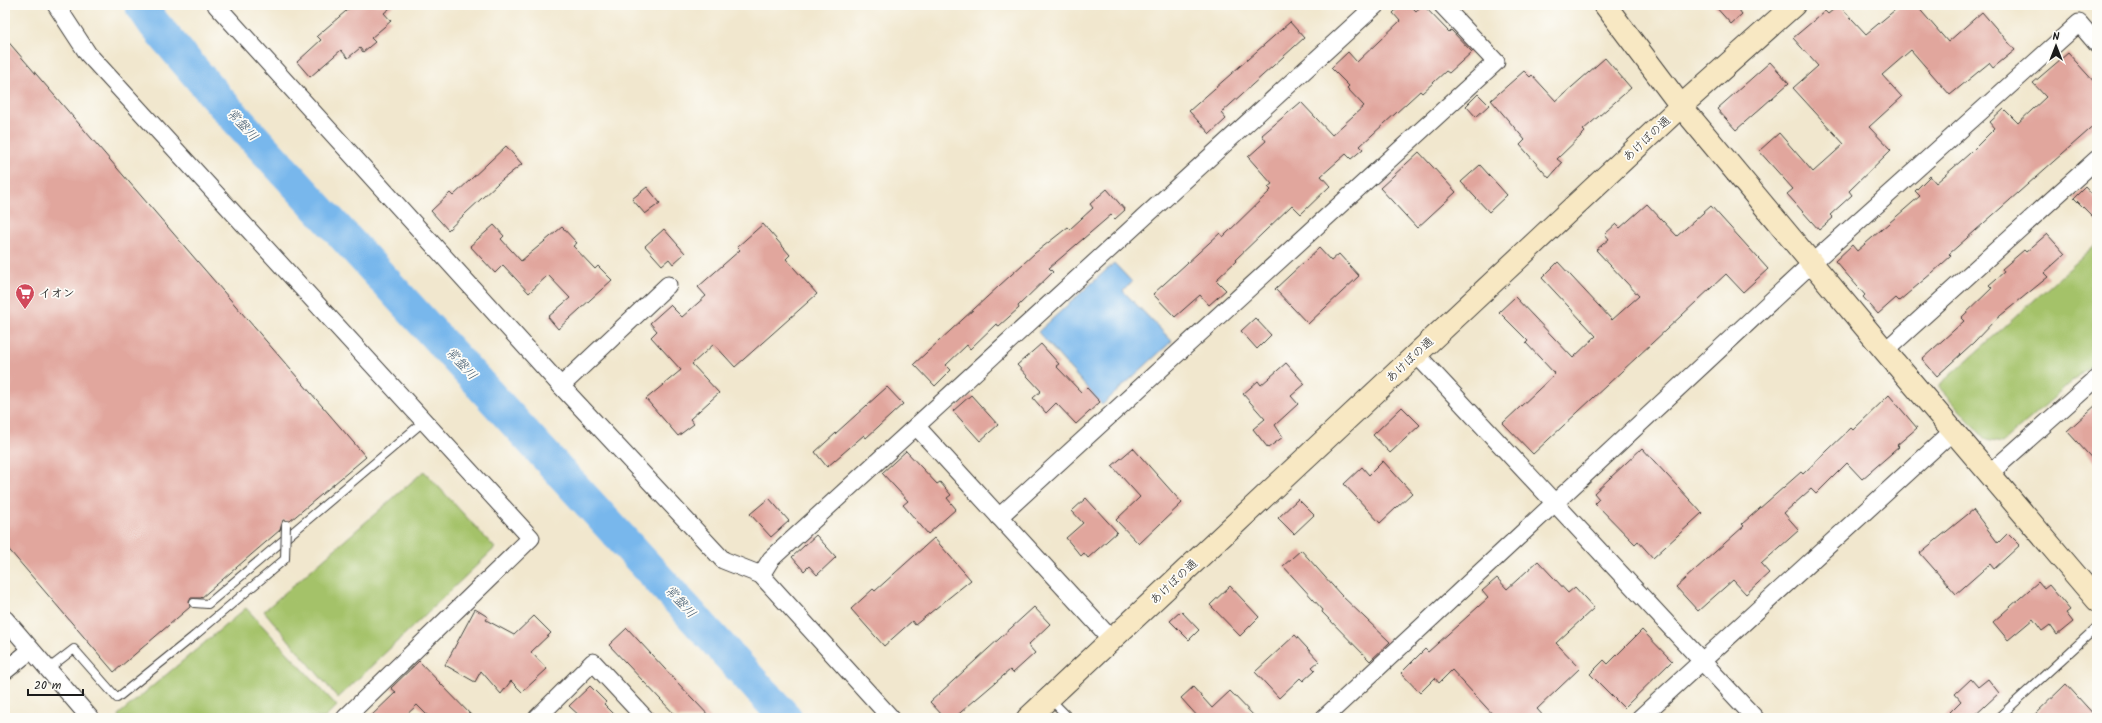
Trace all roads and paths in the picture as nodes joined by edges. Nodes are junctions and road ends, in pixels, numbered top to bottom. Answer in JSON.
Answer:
{"nodes":[{"id":1,"x":56,"y":5,"type":"edge"},
{"id":2,"x":216,"y":5,"type":"edge"},
{"id":3,"x":1376,"y":5,"type":"edge"},
{"id":4,"x":1442,"y":5,"type":"edge"},
{"id":5,"x":1605,"y":5,"type":"edge"},
{"id":6,"x":1794,"y":5,"type":"edge"},
{"id":7,"x":2097,"y":44,"type":"edge"},
{"id":8,"x":1681,"y":106,"type":"junction"},
{"id":9,"x":2097,"y":159,"type":"edge"},
{"id":10,"x":1812,"y":263,"type":"junction"},
{"id":11,"x":668,"y":285,"type":"dead end"},
{"id":12,"x":1885,"y":350,"type":"junction"},
{"id":13,"x":1416,"y":354,"type":"junction"},
{"id":14,"x":2097,"y":378,"type":"edge"},
{"id":15,"x":561,"y":386,"type":"junction"},
{"id":16,"x":423,"y":422,"type":"junction"},
{"id":17,"x":916,"y":426,"type":"junction"},
{"id":18,"x":1954,"y":431,"type":"junction"},
{"id":19,"x":1990,"y":473,"type":"junction"},
{"id":20,"x":1556,"y":503,"type":"junction"},
{"id":21,"x":999,"y":517,"type":"junction"},
{"id":22,"x":286,"y":525,"type":"dead end"},
{"id":23,"x":761,"y":575,"type":"junction"},
{"id":24,"x":2097,"y":600,"type":"edge"},
{"id":25,"x":194,"y":603,"type":"dead end"},
{"id":26,"x":5,"y":619,"type":"edge"},
{"id":27,"x":2097,"y":627,"type":"edge"},
{"id":28,"x":1112,"y":640,"type":"junction"},
{"id":29,"x":31,"y":650,"type":"junction"},
{"id":30,"x":1702,"y":660,"type":"junction"},
{"id":31,"x":48,"y":669,"type":"junction"},
{"id":32,"x":5,"y":671,"type":"edge"},
{"id":33,"x":1050,"y":698,"type":"junction"},
{"id":34,"x":90,"y":718,"type":"edge"},
{"id":35,"x":345,"y":718,"type":"edge"},
{"id":36,"x":537,"y":718,"type":"edge"},
{"id":37,"x":645,"y":718,"type":"edge"},
{"id":38,"x":891,"y":718,"type":"edge"},
{"id":39,"x":1028,"y":718,"type":"edge"},
{"id":40,"x":1070,"y":718,"type":"edge"},
{"id":41,"x":1324,"y":718,"type":"edge"},
{"id":42,"x":1640,"y":718,"type":"edge"},
{"id":43,"x":1755,"y":718,"type":"edge"},
{"id":44,"x":1998,"y":718,"type":"edge"}],
"edges":[{"from":1,"to":16,"type":"street"},
{"from":2,"to":15,"type":"street"},
{"from":3,"to":17,"type":"street"},
{"from":4,"to":21,"type":"street"},
{"from":5,"to":8,"type":"street"},
{"from":6,"to":8,"type":"street","name":"あけぼの通"},
{"from":7,"to":10,"type":"street"},
{"from":8,"to":10,"type":"street"},
{"from":8,"to":13,"type":"street","name":"あけぼの通"},
{"from":9,"to":12,"type":"street"},
{"from":10,"to":12,"type":"street"},
{"from":10,"to":20,"type":"street"},
{"from":11,"to":15,"type":"street"},
{"from":12,"to":18,"type":"street"},
{"from":13,"to":20,"type":"street"},
{"from":13,"to":28,"type":"street","name":"あけぼの通"},
{"from":14,"to":19,"type":"street"},
{"from":15,"to":23,"type":"street"},
{"from":16,"to":25,"type":"lane"},
{"from":16,"to":35,"type":"street"},
{"from":17,"to":21,"type":"street"},
{"from":17,"to":23,"type":"street"},
{"from":18,"to":19,"type":"street"},
{"from":18,"to":30,"type":"street"},
{"from":19,"to":24,"type":"street"},
{"from":20,"to":30,"type":"street"},
{"from":20,"to":41,"type":"street"},
{"from":21,"to":28,"type":"street"},
{"from":22,"to":31,"type":"lane","bridge":true},
{"from":23,"to":38,"type":"street"},
{"from":26,"to":29,"type":"street"},
{"from":27,"to":44,"type":"lane"},
{"from":28,"to":33,"type":"street","name":"あけぼの通"},
{"from":29,"to":31,"type":"street"},
{"from":29,"to":32,"type":"street"},
{"from":30,"to":42,"type":"street"},
{"from":30,"to":43,"type":"street"},
{"from":31,"to":34,"type":"street"},
{"from":33,"to":39,"type":"street","name":"あけぼの通"},
{"from":33,"to":40,"type":"lane"},
{"from":36,"to":37,"type":"street"}]}
